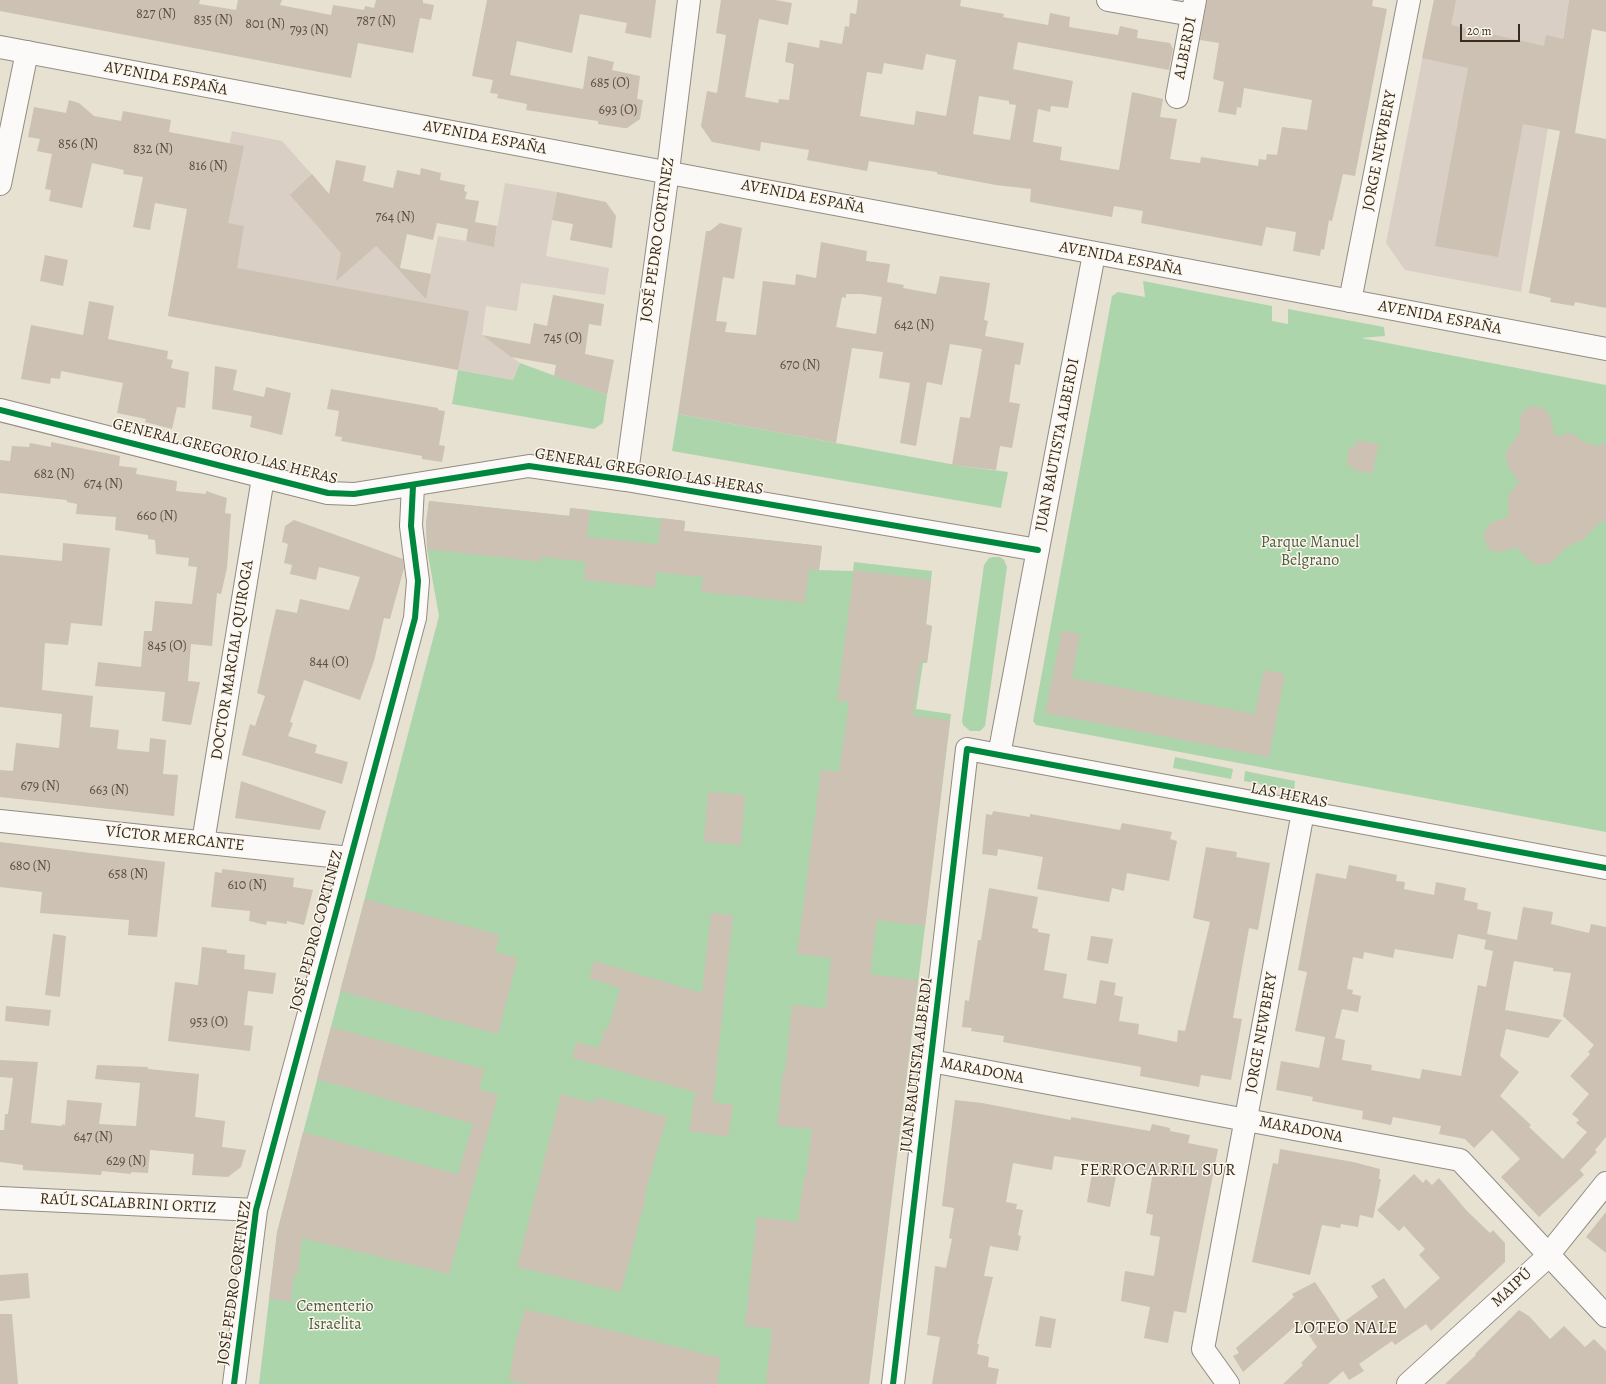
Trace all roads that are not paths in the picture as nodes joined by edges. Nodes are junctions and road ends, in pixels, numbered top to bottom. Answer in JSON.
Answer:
{"nodes":[{"id":1,"x":689,"y":0,"type":"edge"},
{"id":2,"x":1108,"y":0,"type":"edge"},
{"id":3,"x":1409,"y":0,"type":"edge"},
{"id":4,"x":1194,"y":7,"type":"edge"},
{"id":5,"x":0,"y":47,"type":"edge"},
{"id":6,"x":27,"y":52,"type":"junction"},
{"id":7,"x":1177,"y":97,"type":"dead end"},
{"id":8,"x":668,"y":171,"type":"junction"},
{"id":9,"x":0,"y":184,"type":"edge"},
{"id":10,"x":1094,"y":254,"type":"junction"},
{"id":11,"x":1350,"y":301,"type":"junction"},
{"id":12,"x":1606,"y":349,"type":"edge"},
{"id":13,"x":0,"y":410,"type":"edge"},
{"id":14,"x":263,"y":478,"type":"junction"},
{"id":15,"x":626,"y":480,"type":"junction"},
{"id":16,"x":413,"y":486,"type":"junction"},
{"id":17,"x":1038,"y":550,"type":"junction"},
{"id":18,"x":967,"y":749,"type":"joint"},
{"id":19,"x":999,"y":755,"type":"junction"},
{"id":20,"x":1303,"y":812,"type":"junction"},
{"id":21,"x":0,"y":821,"type":"edge"},
{"id":22,"x":203,"y":842,"type":"junction"},
{"id":23,"x":350,"y":858,"type":"junction"},
{"id":24,"x":1606,"y":868,"type":"edge"},
{"id":25,"x":931,"y":1061,"type":"junction"},
{"id":26,"x":1246,"y":1120,"type":"junction"},
{"id":27,"x":1606,"y":1183,"type":"edge"},
{"id":28,"x":0,"y":1198,"type":"edge"},
{"id":29,"x":256,"y":1210,"type":"junction"},
{"id":30,"x":1548,"y":1254,"type":"junction"},
{"id":31,"x":1606,"y":1316,"type":"edge"},
{"id":32,"x":234,"y":1384,"type":"edge"},
{"id":33,"x":893,"y":1384,"type":"edge"},
{"id":34,"x":1228,"y":1384,"type":"edge"},
{"id":35,"x":1408,"y":1384,"type":"edge"}],
"edges":[{"from":1,"to":8,"type":"street","name":"JOSÉ PEDRO CORTINEZ"},
{"from":2,"to":4,"type":"street"},
{"from":3,"to":11,"type":"street","name":"JORGE NEWBERY"},
{"from":4,"to":7,"type":"street","name":"ALBERDI"},
{"from":5,"to":6,"type":"street","name":"AVENIDA ESPAÑA"},
{"from":6,"to":8,"type":"street","name":"AVENIDA ESPAÑA"},
{"from":6,"to":9,"type":"street"},
{"from":8,"to":10,"type":"street","name":"AVENIDA ESPAÑA"},
{"from":8,"to":15,"type":"street","name":"JOSÉ PEDRO CORTINEZ"},
{"from":10,"to":11,"type":"street","name":"AVENIDA ESPAÑA"},
{"from":10,"to":17,"type":"street","name":"JUAN BAUTISTA ALBERDI"},
{"from":11,"to":12,"type":"street","name":"AVENIDA ESPAÑA"},
{"from":13,"to":14,"type":"street","name":"GENERAL GREGORIO LAS HERAS"},
{"from":14,"to":16,"type":"street","name":"GENERAL GREGORIO LAS HERAS"},
{"from":14,"to":22,"type":"street","name":"DOCTOR MARCIAL QUIROGA"},
{"from":15,"to":16,"type":"street","name":"GENERAL GREGORIO LAS HERAS"},
{"from":15,"to":17,"type":"street","name":"GENERAL GREGORIO LAS HERAS"},
{"from":16,"to":23,"type":"street","name":"JOSÉ PEDRO CORTINEZ"},
{"from":17,"to":19,"type":"street","name":"JUAN BAUTISTA ALBERDI"},
{"from":18,"to":19,"type":"street","name":"LAS HERAS"},
{"from":18,"to":25,"type":"street","name":"JUAN BAUTISTA ALBERDI"},
{"from":19,"to":20,"type":"street","name":"LAS HERAS"},
{"from":20,"to":24,"type":"street","name":"LAS HERAS"},
{"from":20,"to":26,"type":"street","name":"JORGE NEWBERY"},
{"from":21,"to":22,"type":"street","name":"VÍCTOR MERCANTE"},
{"from":22,"to":23,"type":"street","name":"VÍCTOR MERCANTE"},
{"from":23,"to":29,"type":"street","name":"JOSÉ PEDRO CORTINEZ"},
{"from":25,"to":26,"type":"street","name":"MARADONA"},
{"from":25,"to":33,"type":"street","name":"JUAN BAUTISTA ALBERDI"},
{"from":26,"to":30,"type":"street","name":"MARADONA"},
{"from":26,"to":34,"type":"street","name":"JORGE NEWBERY"},
{"from":27,"to":30,"type":"street","name":"MAIPÚ"},
{"from":28,"to":29,"type":"street","name":"RAÚL SCALABRINI ORTIZ"},
{"from":29,"to":32,"type":"street","name":"JOSÉ PEDRO CORTINEZ"},
{"from":30,"to":31,"type":"street","name":"MARADONA"},
{"from":30,"to":35,"type":"street","name":"MAIPÚ"}]}
